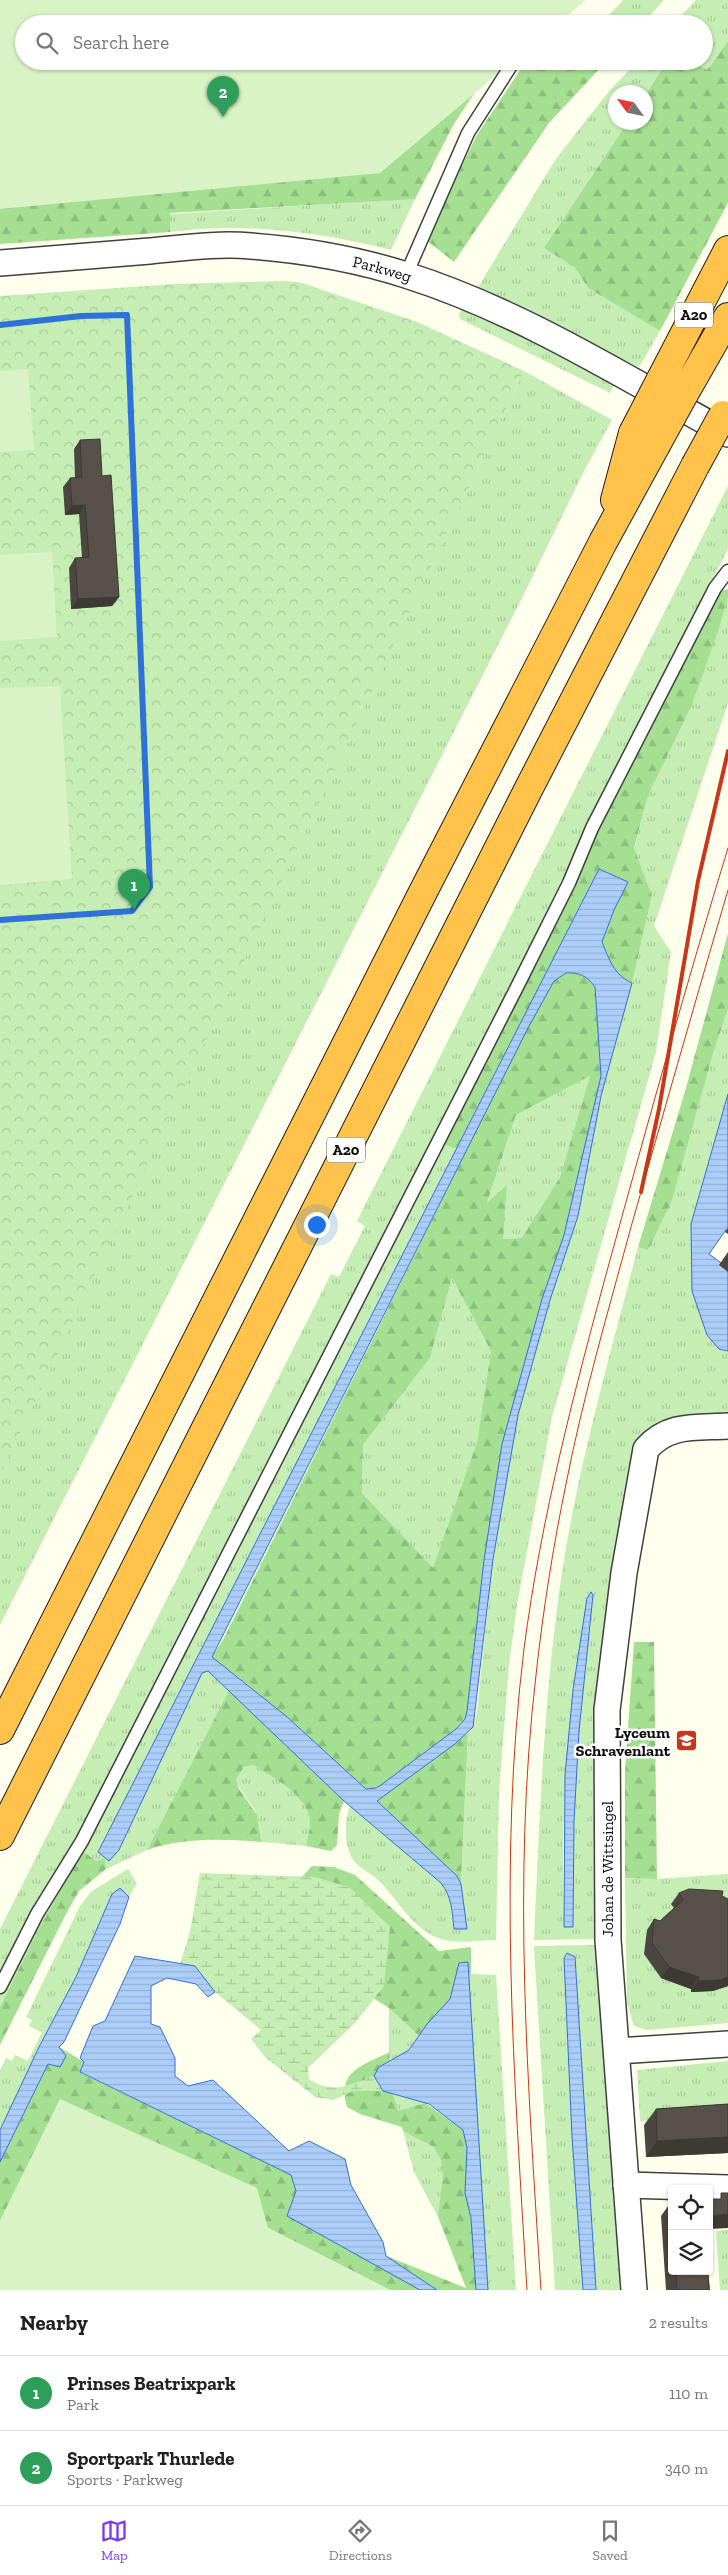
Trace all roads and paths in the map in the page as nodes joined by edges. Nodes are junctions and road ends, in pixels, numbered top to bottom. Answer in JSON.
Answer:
{"nodes":[{"id":1,"x":508,"y":70,"type":"edge"},
{"id":2,"x":728,"y":250,"type":"edge"},
{"id":3,"x":0,"y":263,"type":"edge"},
{"id":4,"x":406,"y":275,"type":"junction"},
{"id":5,"x":728,"y":317,"type":"edge"},
{"id":6,"x":726,"y":419,"type":"edge"},
{"id":7,"x":603,"y":542,"type":"junction"},
{"id":8,"x":728,"y":571,"type":"edge"},
{"id":9,"x":728,"y":1426,"type":"edge"},
{"id":10,"x":0,"y":1730,"type":"edge"},
{"id":11,"x":0,"y":1836,"type":"edge"},
{"id":12,"x":0,"y":1987,"type":"edge"},
{"id":13,"x":728,"y":2044,"type":"edge"},
{"id":14,"x":617,"y":2051,"type":"junction"},
{"id":15,"x":626,"y":2185,"type":"junction"},
{"id":16,"x":728,"y":2188,"type":"edge"},
{"id":17,"x":634,"y":2290,"type":"edge"}],
"edges":[{"from":1,"to":4,"type":"lane"},
{"from":2,"to":7,"type":"highway","number":"A20","bridge":true},
{"from":3,"to":4,"type":"street","name":"Parkweg"},
{"from":4,"to":6,"type":"street","name":"Parkweg"},
{"from":5,"to":7,"type":"highway","number":"A20","bridge":true},
{"from":6,"to":11,"type":"highway","number":"A20","bridge":true},
{"from":7,"to":10,"type":"highway","number":"A20"},
{"from":8,"to":12,"type":"lane"},
{"from":9,"to":14,"type":"street","name":"Johan de Wittsingel"},
{"from":13,"to":14,"type":"street"},
{"from":14,"to":15,"type":"street","name":"Johan de Wittsingel"},
{"from":15,"to":16,"type":"street"},
{"from":15,"to":17,"type":"street","name":"Johan de Wittsingel"}]}
